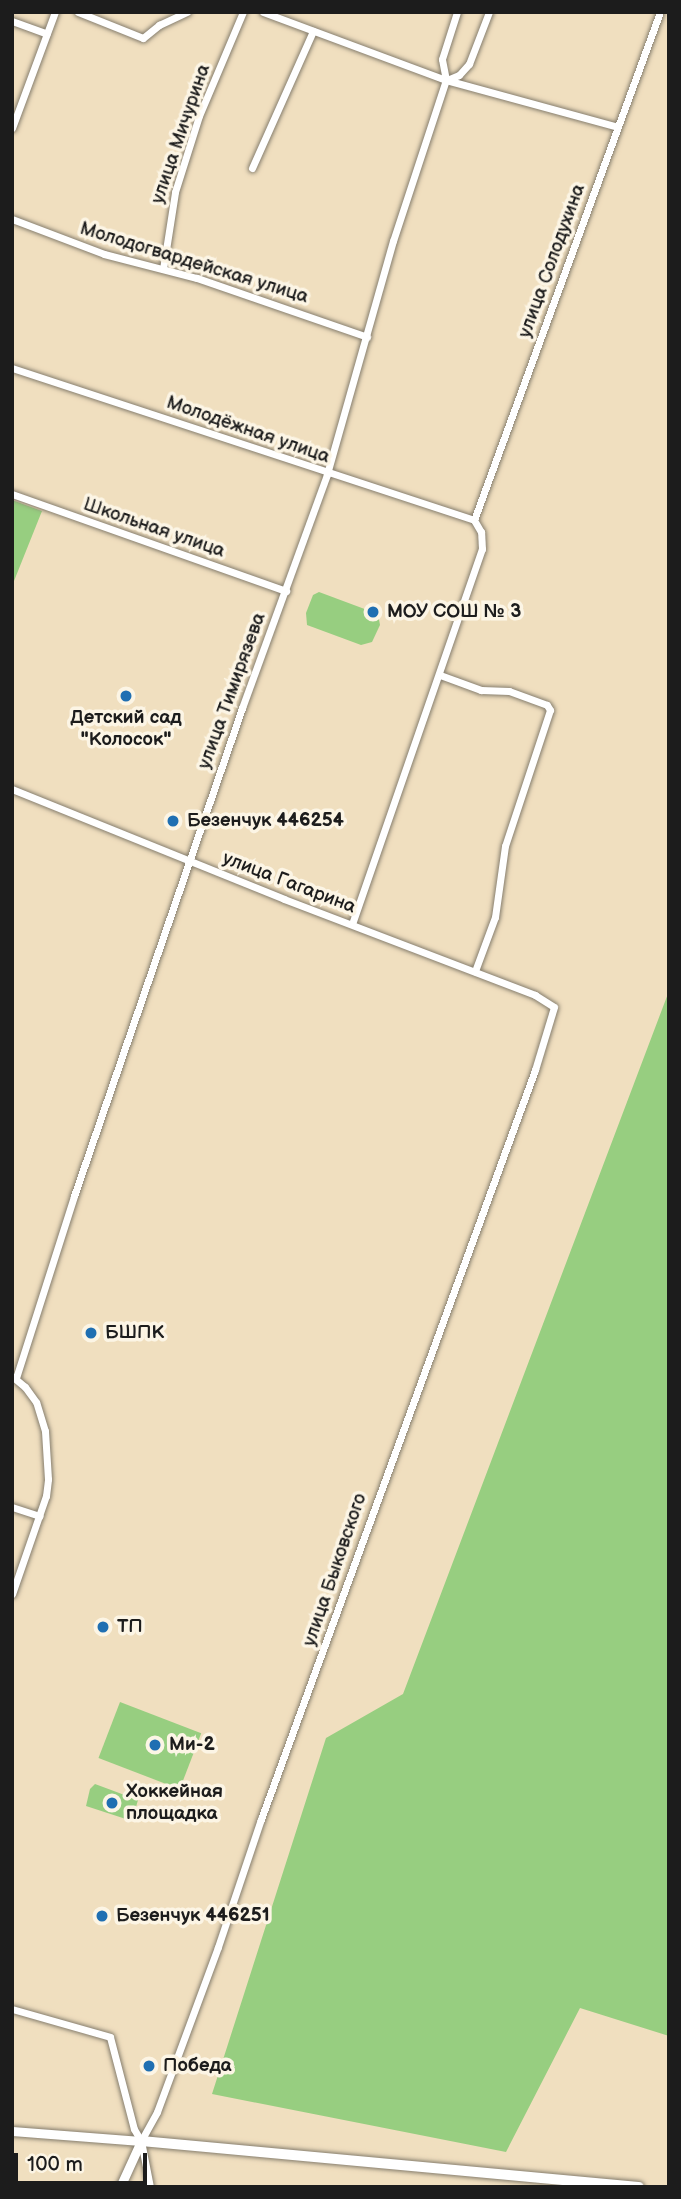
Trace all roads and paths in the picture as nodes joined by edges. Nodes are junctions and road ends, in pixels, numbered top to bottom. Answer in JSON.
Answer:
{"nodes":[{"id":1,"x":55,"y":12,"type":"edge"},
{"id":2,"x":78,"y":12,"type":"edge"},
{"id":3,"x":187,"y":12,"type":"edge"},
{"id":4,"x":243,"y":12,"type":"edge"},
{"id":5,"x":263,"y":12,"type":"edge"},
{"id":6,"x":457,"y":12,"type":"edge"},
{"id":7,"x":489,"y":12,"type":"edge"},
{"id":8,"x":660,"y":12,"type":"edge"},
{"id":9,"x":12,"y":21,"type":"edge"},
{"id":10,"x":313,"y":32,"type":"junction"},
{"id":11,"x":47,"y":34,"type":"junction"},
{"id":12,"x":446,"y":80,"type":"junction"},
{"id":13,"x":618,"y":127,"type":"junction"},
{"id":14,"x":12,"y":128,"type":"edge"},
{"id":15,"x":252,"y":168,"type":"dead end"},
{"id":16,"x":12,"y":219,"type":"edge"},
{"id":17,"x":163,"y":269,"type":"junction"},
{"id":18,"x":367,"y":337,"type":"junction"},
{"id":19,"x":12,"y":368,"type":"edge"},
{"id":20,"x":327,"y":474,"type":"junction"},
{"id":21,"x":12,"y":494,"type":"edge"},
{"id":22,"x":474,"y":520,"type":"junction"},
{"id":23,"x":285,"y":591,"type":"junction"},
{"id":24,"x":440,"y":675,"type":"junction"},
{"id":25,"x":12,"y":789,"type":"edge"},
{"id":26,"x":190,"y":861,"type":"junction"},
{"id":27,"x":352,"y":924,"type":"junction"},
{"id":28,"x":475,"y":971,"type":"junction"},
{"id":29,"x":554,"y":1007,"type":"joint"},
{"id":30,"x":14,"y":1378,"type":"edge"},
{"id":31,"x":12,"y":1507,"type":"edge"},
{"id":32,"x":40,"y":1516,"type":"junction"},
{"id":33,"x":12,"y":1594,"type":"edge"},
{"id":34,"x":12,"y":2010,"type":"edge"},
{"id":35,"x":12,"y":2131,"type":"edge"},
{"id":36,"x":141,"y":2141,"type":"junction"},
{"id":37,"x":120,"y":2187,"type":"edge"},
{"id":38,"x":150,"y":2187,"type":"edge"},
{"id":39,"x":639,"y":2187,"type":"edge"}],
"edges":[{"from":1,"to":11,"type":"street"},
{"from":2,"to":3,"type":"street"},
{"from":4,"to":17,"type":"street","name":"улица Мичурина"},
{"from":5,"to":10,"type":"street"},
{"from":6,"to":12,"type":"street","name":"улица Тимирязева"},
{"from":7,"to":12,"type":"street"},
{"from":8,"to":13,"type":"street","name":"улица Солодухина"},
{"from":9,"to":11,"type":"street"},
{"from":10,"to":12,"type":"street"},
{"from":10,"to":15,"type":"street"},
{"from":11,"to":14,"type":"street"},
{"from":12,"to":13,"type":"street"},
{"from":12,"to":18,"type":"street","name":"улица Тимирязева"},
{"from":13,"to":22,"type":"street","name":"улица Солодухина"},
{"from":16,"to":17,"type":"street","name":"Молодогвардейская улица"},
{"from":17,"to":18,"type":"street","name":"Молодогвардейская улица"},
{"from":18,"to":20,"type":"street","name":"улица Тимирязева"},
{"from":19,"to":20,"type":"street","name":"Молодёжная улица"},
{"from":20,"to":22,"type":"street","name":"Молодёжная улица"},
{"from":20,"to":23,"type":"street","name":"улица Тимирязева"},
{"from":21,"to":23,"type":"street","name":"Школьная улица"},
{"from":22,"to":24,"type":"street"},
{"from":23,"to":26,"type":"street","name":"улица Тимирязева"},
{"from":24,"to":27,"type":"street"},
{"from":24,"to":28,"type":"street"},
{"from":25,"to":26,"type":"street","name":"улица Гагарина"},
{"from":26,"to":27,"type":"street","name":"улица Гагарина"},
{"from":26,"to":30,"type":"street","name":"улица Тимирязева"},
{"from":27,"to":28,"type":"street","name":"улица Гагарина"},
{"from":28,"to":29,"type":"street","name":"улица Гагарина"},
{"from":29,"to":36,"type":"street","name":"улица Быковского"},
{"from":30,"to":32,"type":"street"},
{"from":31,"to":32,"type":"street"},
{"from":32,"to":33,"type":"street"},
{"from":34,"to":36,"type":"street"},
{"from":35,"to":36,"type":"street"},
{"from":36,"to":37,"type":"street"},
{"from":36,"to":38,"type":"street"},
{"from":36,"to":39,"type":"main road"}]}
